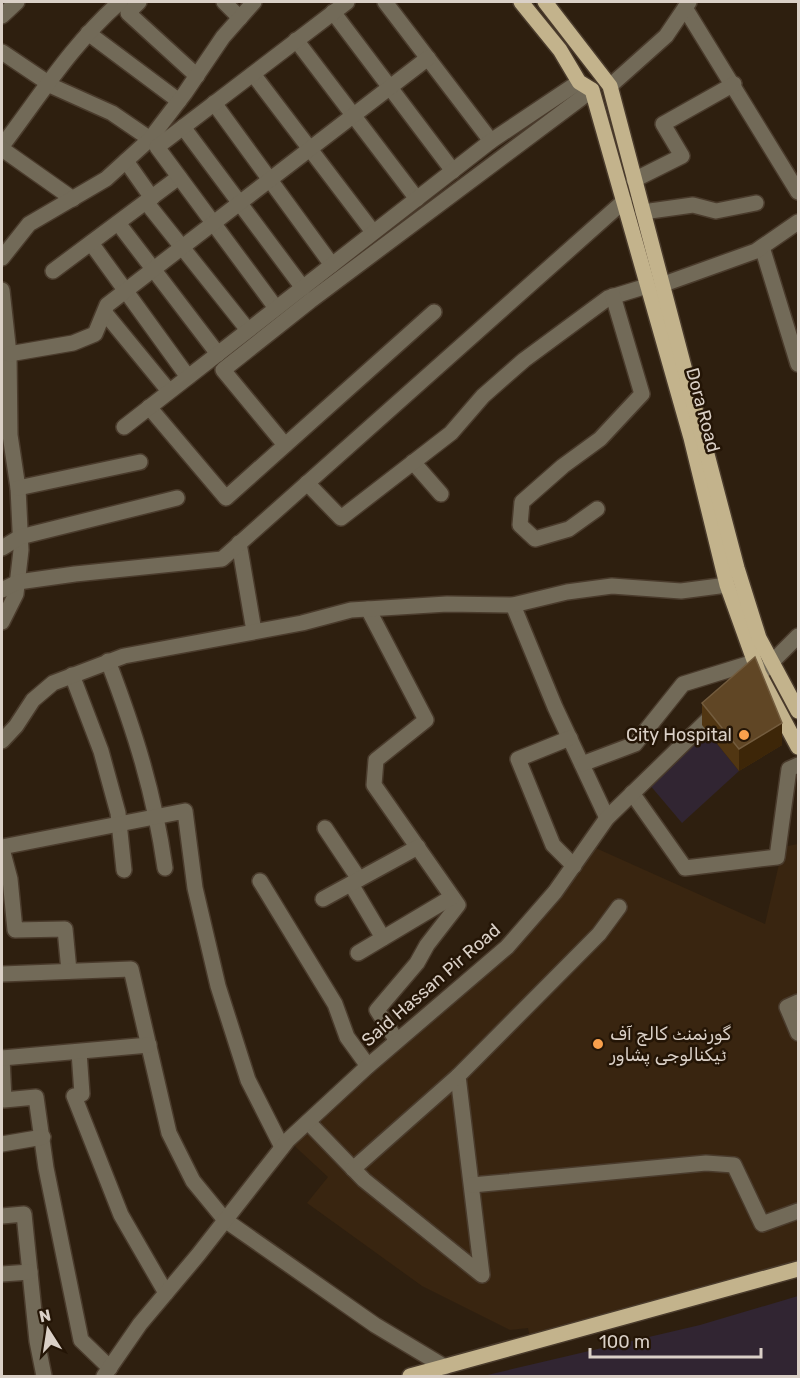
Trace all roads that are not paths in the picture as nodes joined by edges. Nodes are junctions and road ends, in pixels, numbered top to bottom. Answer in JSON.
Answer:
{"nodes":[{"id":1,"x":16,"y":2,"type":"edge"},
{"id":2,"x":120,"y":2,"type":"edge"},
{"id":3,"x":139,"y":2,"type":"edge"},
{"id":4,"x":224,"y":2,"type":"edge"},
{"id":5,"x":254,"y":2,"type":"edge"},
{"id":6,"x":385,"y":2,"type":"edge"},
{"id":7,"x":521,"y":2,"type":"edge"},
{"id":8,"x":544,"y":2,"type":"edge"},
{"id":9,"x":339,"y":5,"type":"edge"},
{"id":10,"x":687,"y":5,"type":"edge"},
{"id":11,"x":2,"y":16,"type":"edge"},
{"id":12,"x":240,"y":18,"type":"junction"},
{"id":13,"x":88,"y":33,"type":"junction"},
{"id":14,"x":296,"y":40,"type":"junction"},
{"id":15,"x":2,"y":52,"type":"edge"},
{"id":16,"x":428,"y":58,"type":"junction"},
{"id":17,"x":252,"y":74,"type":"junction"},
{"id":18,"x":196,"y":76,"type":"junction"},
{"id":19,"x":49,"y":84,"type":"junction"},
{"id":20,"x":734,"y":84,"type":"junction"},
{"id":21,"x":390,"y":86,"type":"junction"},
{"id":22,"x":585,"y":86,"type":"junction"},
{"id":23,"x":610,"y":86,"type":"junction"},
{"id":24,"x":179,"y":101,"type":"junction"},
{"id":25,"x":214,"y":103,"type":"junction"},
{"id":26,"x":354,"y":115,"type":"junction"},
{"id":27,"x":183,"y":127,"type":"junction"},
{"id":28,"x":150,"y":139,"type":"junction"},
{"id":29,"x":492,"y":141,"type":"junction"},
{"id":30,"x":2,"y":147,"type":"edge"},
{"id":31,"x":309,"y":149,"type":"junction"},
{"id":32,"x":126,"y":162,"type":"junction"},
{"id":33,"x":453,"y":171,"type":"junction"},
{"id":34,"x":179,"y":177,"type":"junction"},
{"id":35,"x":269,"y":180,"type":"junction"},
{"id":36,"x":634,"y":180,"type":"junction"},
{"id":37,"x":798,"y":192,"type":"edge"},
{"id":38,"x":73,"y":199,"type":"junction"},
{"id":39,"x":417,"y":199,"type":"junction"},
{"id":40,"x":149,"y":200,"type":"junction"},
{"id":41,"x":624,"y":201,"type":"junction"},
{"id":42,"x":240,"y":202,"type":"junction"},
{"id":43,"x":756,"y":203,"type":"dead end"},
{"id":44,"x":643,"y":212,"type":"junction"},
{"id":45,"x":798,"y":222,"type":"edge"},
{"id":46,"x":118,"y":223,"type":"junction"},
{"id":47,"x":213,"y":223,"type":"junction"},
{"id":48,"x":373,"y":232,"type":"junction"},
{"id":49,"x":91,"y":243,"type":"junction"},
{"id":50,"x":182,"y":247,"type":"junction"},
{"id":51,"x":762,"y":247,"type":"junction"},
{"id":52,"x":2,"y":258,"type":"edge"},
{"id":53,"x":332,"y":265,"type":"junction"},
{"id":54,"x":153,"y":269,"type":"junction"},
{"id":55,"x":53,"y":271,"type":"dead end"},
{"id":56,"x":664,"y":284,"type":"junction"},
{"id":57,"x":647,"y":286,"type":"junction"},
{"id":58,"x":303,"y":288,"type":"junction"},
{"id":59,"x":2,"y":290,"type":"edge"},
{"id":60,"x":126,"y":290,"type":"junction"},
{"id":61,"x":612,"y":296,"type":"junction"},
{"id":62,"x":276,"y":309,"type":"junction"},
{"id":63,"x":434,"y":312,"type":"dead end"},
{"id":64,"x":105,"y":313,"type":"junction"},
{"id":65,"x":248,"y":330,"type":"junction"},
{"id":66,"x":9,"y":354,"type":"junction"},
{"id":67,"x":218,"y":354,"type":"junction"},
{"id":68,"x":798,"y":364,"type":"edge"},
{"id":69,"x":188,"y":376,"type":"junction"},
{"id":70,"x":169,"y":392,"type":"junction"},
{"id":71,"x":149,"y":407,"type":"junction"},
{"id":72,"x":124,"y":426,"type":"dead end"},
{"id":73,"x":285,"y":445,"type":"junction"},
{"id":74,"x":140,"y":462,"type":"dead end"},
{"id":75,"x":413,"y":462,"type":"junction"},
{"id":76,"x":307,"y":483,"type":"junction"},
{"id":77,"x":18,"y":488,"type":"junction"},
{"id":78,"x":441,"y":494,"type":"dead end"},
{"id":79,"x":177,"y":498,"type":"dead end"},
{"id":80,"x":597,"y":509,"type":"dead end"},
{"id":81,"x":20,"y":537,"type":"junction"},
{"id":82,"x":239,"y":543,"type":"junction"},
{"id":83,"x":2,"y":548,"type":"edge"},
{"id":84,"x":18,"y":582,"type":"junction"},
{"id":85,"x":727,"y":585,"type":"junction"},
{"id":86,"x":2,"y":590,"type":"edge"},
{"id":87,"x":513,"y":605,"type":"junction"},
{"id":88,"x":368,"y":609,"type":"junction"},
{"id":89,"x":2,"y":622,"type":"edge"},
{"id":90,"x":254,"y":632,"type":"junction"},
{"id":91,"x":798,"y":636,"type":"edge"},
{"id":92,"x":108,"y":661,"type":"junction"},
{"id":93,"x":772,"y":663,"type":"junction"},
{"id":94,"x":756,"y":668,"type":"junction"},
{"id":95,"x":72,"y":675,"type":"junction"},
{"id":96,"x":744,"y":686,"type":"edge"},
{"id":97,"x":730,"y":699,"type":"edge"},
{"id":98,"x":798,"y":711,"type":"edge"},
{"id":99,"x":570,"y":738,"type":"junction"},
{"id":100,"x":2,"y":741,"type":"edge"},
{"id":101,"x":798,"y":747,"type":"edge"},
{"id":102,"x":582,"y":764,"type":"junction"},
{"id":103,"x":798,"y":765,"type":"edge"},
{"id":104,"x":632,"y":793,"type":"junction"},
{"id":105,"x":157,"y":816,"type":"junction"},
{"id":106,"x":607,"y":818,"type":"junction"},
{"id":107,"x":119,"y":823,"type":"junction"},
{"id":108,"x":325,"y":828,"type":"dead end"},
{"id":109,"x":418,"y":847,"type":"junction"},
{"id":110,"x":2,"y":848,"type":"edge"},
{"id":111,"x":574,"y":866,"type":"junction"},
{"id":112,"x":165,"y":868,"type":"dead end"},
{"id":113,"x":124,"y":870,"type":"dead end"},
{"id":114,"x":260,"y":881,"type":"dead end"},
{"id":115,"x":355,"y":882,"type":"junction"},
{"id":116,"x":452,"y":897,"type":"junction"},
{"id":117,"x":323,"y":899,"type":"dead end"},
{"id":118,"x":619,"y":908,"type":"dead end"},
{"id":119,"x":383,"y":938,"type":"junction"},
{"id":120,"x":358,"y":953,"type":"dead end"},
{"id":121,"x":69,"y":971,"type":"junction"},
{"id":122,"x":2,"y":975,"type":"edge"},
{"id":123,"x":798,"y":1002,"type":"edge"},
{"id":124,"x":798,"y":1033,"type":"edge"},
{"id":125,"x":397,"y":1041,"type":"junction"},
{"id":126,"x":149,"y":1045,"type":"junction"},
{"id":127,"x":79,"y":1052,"type":"junction"},
{"id":128,"x":2,"y":1058,"type":"edge"},
{"id":129,"x":368,"y":1066,"type":"junction"},
{"id":130,"x":458,"y":1076,"type":"junction"},
{"id":131,"x":308,"y":1122,"type":"junction"},
{"id":132,"x":43,"y":1137,"type":"junction"},
{"id":133,"x":2,"y":1144,"type":"edge"},
{"id":134,"x":282,"y":1147,"type":"junction"},
{"id":135,"x":353,"y":1169,"type":"junction"},
{"id":136,"x":472,"y":1185,"type":"junction"},
{"id":137,"x":798,"y":1211,"type":"edge"},
{"id":138,"x":2,"y":1216,"type":"edge"},
{"id":139,"x":225,"y":1220,"type":"junction"},
{"id":140,"x":798,"y":1269,"type":"edge"},
{"id":141,"x":30,"y":1272,"type":"junction"},
{"id":142,"x":2,"y":1274,"type":"edge"},
{"id":143,"x":166,"y":1293,"type":"junction"},
{"id":144,"x":445,"y":1367,"type":"junction"},
{"id":145,"x":107,"y":1372,"type":"edge"},
{"id":146,"x":44,"y":1377,"type":"edge"},
{"id":147,"x":410,"y":1377,"type":"edge"}],
"edges":[{"from":1,"to":11,"type":"street"},
{"from":2,"to":13,"type":"street"},
{"from":3,"to":18,"type":"street"},
{"from":4,"to":12,"type":"street"},
{"from":5,"to":12,"type":"street"},
{"from":6,"to":16,"type":"street"},
{"from":7,"to":22,"type":"main road","name":"Dora Road"},
{"from":8,"to":23,"type":"main road"},
{"from":9,"to":14,"type":"street"},
{"from":9,"to":21,"type":"street"},
{"from":10,"to":20,"type":"street"},
{"from":10,"to":23,"type":"street"},
{"from":12,"to":18,"type":"street"},
{"from":13,"to":19,"type":"street"},
{"from":13,"to":24,"type":"street"},
{"from":14,"to":17,"type":"street"},
{"from":14,"to":26,"type":"street"},
{"from":15,"to":19,"type":"street"},
{"from":16,"to":21,"type":"street"},
{"from":16,"to":29,"type":"street"},
{"from":17,"to":25,"type":"street"},
{"from":17,"to":31,"type":"street"},
{"from":18,"to":24,"type":"street"},
{"from":19,"to":28,"type":"street"},
{"from":19,"to":30,"type":"street"},
{"from":20,"to":36,"type":"street"},
{"from":20,"to":37,"type":"street"},
{"from":21,"to":26,"type":"street"},
{"from":21,"to":33,"type":"street"},
{"from":22,"to":23,"type":"main road"},
{"from":22,"to":29,"type":"street"},
{"from":22,"to":41,"type":"main road","name":"Dora Road"},
{"from":22,"to":73,"type":"street"},
{"from":23,"to":36,"type":"main road"},
{"from":24,"to":28,"type":"street"},
{"from":25,"to":27,"type":"street"},
{"from":25,"to":35,"type":"street"},
{"from":26,"to":31,"type":"street"},
{"from":26,"to":39,"type":"street"},
{"from":27,"to":34,"type":"street"},
{"from":27,"to":42,"type":"street"},
{"from":28,"to":32,"type":"street"},
{"from":29,"to":33,"type":"street"},
{"from":30,"to":38,"type":"street"},
{"from":31,"to":35,"type":"street"},
{"from":31,"to":48,"type":"street"},
{"from":32,"to":38,"type":"street"},
{"from":32,"to":40,"type":"street"},
{"from":33,"to":39,"type":"street"},
{"from":34,"to":40,"type":"street"},
{"from":34,"to":47,"type":"street"},
{"from":35,"to":42,"type":"street"},
{"from":35,"to":53,"type":"street"},
{"from":36,"to":44,"type":"main road"},
{"from":38,"to":52,"type":"street"},
{"from":39,"to":48,"type":"street"},
{"from":40,"to":46,"type":"street"},
{"from":40,"to":50,"type":"street"},
{"from":41,"to":57,"type":"main road","name":"Dora Road"},
{"from":41,"to":76,"type":"street"},
{"from":42,"to":47,"type":"street"},
{"from":42,"to":58,"type":"street"},
{"from":43,"to":44,"type":"street"},
{"from":44,"to":56,"type":"main road"},
{"from":45,"to":51,"type":"street"},
{"from":46,"to":49,"type":"street"},
{"from":46,"to":54,"type":"street"},
{"from":47,"to":50,"type":"street"},
{"from":47,"to":62,"type":"street"},
{"from":48,"to":53,"type":"street"},
{"from":49,"to":55,"type":"street"},
{"from":49,"to":60,"type":"street"},
{"from":50,"to":54,"type":"street"},
{"from":50,"to":65,"type":"street"},
{"from":51,"to":56,"type":"street"},
{"from":51,"to":68,"type":"street"},
{"from":53,"to":58,"type":"street"},
{"from":54,"to":60,"type":"street"},
{"from":54,"to":67,"type":"street"},
{"from":56,"to":57,"type":"main road"},
{"from":56,"to":93,"type":"main road"},
{"from":57,"to":61,"type":"street"},
{"from":57,"to":85,"type":"main road","name":"Dora Road"},
{"from":58,"to":62,"type":"street"},
{"from":59,"to":66,"type":"street"},
{"from":60,"to":64,"type":"street"},
{"from":60,"to":69,"type":"street"},
{"from":61,"to":75,"type":"street"},
{"from":61,"to":80,"type":"street"},
{"from":62,"to":65,"type":"street"},
{"from":63,"to":73,"type":"street"},
{"from":64,"to":66,"type":"street"},
{"from":64,"to":70,"type":"street"},
{"from":65,"to":67,"type":"street"},
{"from":66,"to":77,"type":"street"},
{"from":67,"to":69,"type":"street"},
{"from":69,"to":70,"type":"street"},
{"from":70,"to":71,"type":"street"},
{"from":71,"to":72,"type":"street"},
{"from":71,"to":73,"type":"street"},
{"from":74,"to":77,"type":"street"},
{"from":75,"to":76,"type":"street"},
{"from":75,"to":78,"type":"street"},
{"from":76,"to":82,"type":"street"},
{"from":77,"to":81,"type":"street"},
{"from":79,"to":81,"type":"street"},
{"from":81,"to":83,"type":"street"},
{"from":81,"to":84,"type":"street"},
{"from":82,"to":84,"type":"street"},
{"from":82,"to":90,"type":"street"},
{"from":84,"to":86,"type":"street"},
{"from":84,"to":89,"type":"street"},
{"from":85,"to":87,"type":"street"},
{"from":85,"to":94,"type":"main road","name":"Dora Road"},
{"from":87,"to":88,"type":"street"},
{"from":87,"to":99,"type":"street"},
{"from":88,"to":90,"type":"street"},
{"from":88,"to":109,"type":"street"},
{"from":90,"to":92,"type":"street"},
{"from":91,"to":93,"type":"street"},
{"from":92,"to":95,"type":"street"},
{"from":92,"to":105,"type":"street"},
{"from":93,"to":94,"type":"street"},
{"from":93,"to":98,"type":"main road"},
{"from":94,"to":96,"type":"street"},
{"from":94,"to":101,"type":"main road","name":"Dora Road"},
{"from":94,"to":102,"type":"street"},
{"from":95,"to":100,"type":"street"},
{"from":95,"to":107,"type":"street"},
{"from":97,"to":104,"type":"street","name":"Said Hassan Pir Road"},
{"from":99,"to":102,"type":"street"},
{"from":99,"to":111,"type":"street"},
{"from":102,"to":106,"type":"street"},
{"from":103,"to":104,"type":"street"},
{"from":104,"to":106,"type":"street","name":"Said Hassan Pir Road"},
{"from":105,"to":107,"type":"street"},
{"from":105,"to":112,"type":"street"},
{"from":105,"to":134,"type":"street"},
{"from":106,"to":111,"type":"street","name":"Said Hassan Pir Road"},
{"from":107,"to":110,"type":"street"},
{"from":107,"to":113,"type":"street"},
{"from":108,"to":115,"type":"street"},
{"from":109,"to":115,"type":"street"},
{"from":109,"to":116,"type":"street"},
{"from":110,"to":121,"type":"street"},
{"from":111,"to":125,"type":"street","name":"Said Hassan Pir Road"},
{"from":114,"to":129,"type":"street"},
{"from":115,"to":117,"type":"street"},
{"from":115,"to":119,"type":"street"},
{"from":116,"to":119,"type":"street"},
{"from":116,"to":125,"type":"street"},
{"from":118,"to":130,"type":"street"},
{"from":119,"to":120,"type":"street"},
{"from":121,"to":122,"type":"street"},
{"from":121,"to":126,"type":"street"},
{"from":123,"to":124,"type":"street"},
{"from":125,"to":129,"type":"street","name":"Said Hassan Pir Road"},
{"from":126,"to":127,"type":"street"},
{"from":126,"to":139,"type":"street"},
{"from":127,"to":128,"type":"street"},
{"from":127,"to":143,"type":"street"},
{"from":128,"to":132,"type":"street"},
{"from":129,"to":131,"type":"street","name":"Said Hassan Pir Road"},
{"from":130,"to":135,"type":"street"},
{"from":130,"to":136,"type":"street"},
{"from":131,"to":134,"type":"street","name":"Said Hassan Pir Road"},
{"from":131,"to":135,"type":"street"},
{"from":132,"to":133,"type":"street"},
{"from":132,"to":145,"type":"street"},
{"from":134,"to":139,"type":"street","name":"Said Hassan Pir Road"},
{"from":135,"to":136,"type":"street"},
{"from":136,"to":137,"type":"street"},
{"from":138,"to":141,"type":"street"},
{"from":139,"to":143,"type":"street","name":"Said Hassan Pir Road"},
{"from":139,"to":144,"type":"street"},
{"from":140,"to":144,"type":"main road"},
{"from":141,"to":142,"type":"street"},
{"from":141,"to":146,"type":"street"},
{"from":143,"to":145,"type":"street","name":"Said Hassan Pir Road"},
{"from":144,"to":147,"type":"main road"}]}
